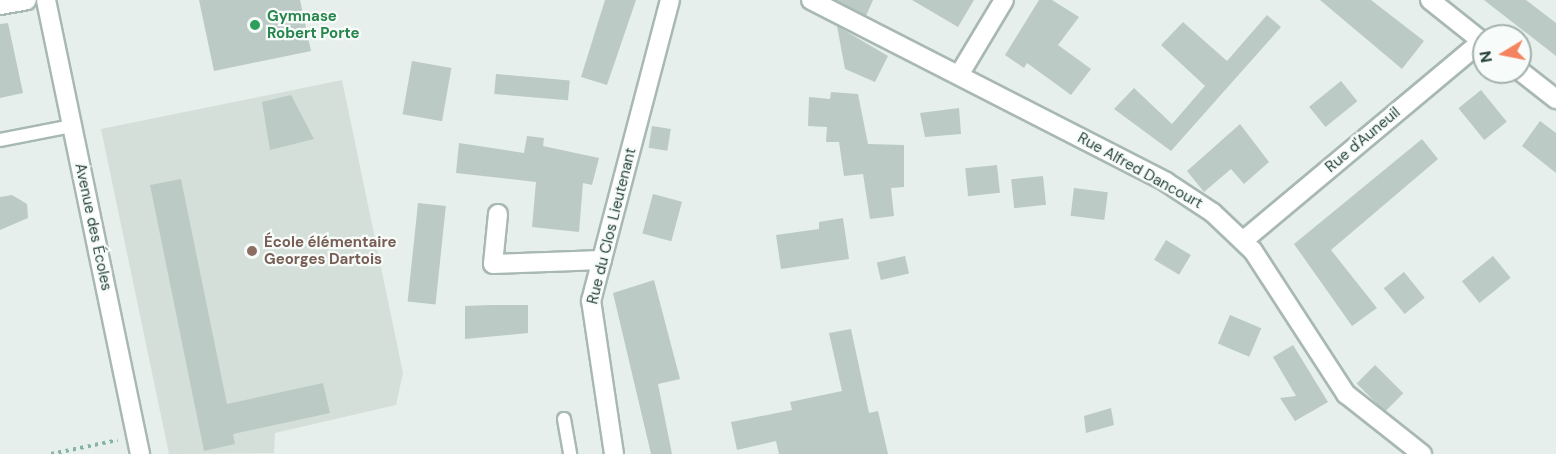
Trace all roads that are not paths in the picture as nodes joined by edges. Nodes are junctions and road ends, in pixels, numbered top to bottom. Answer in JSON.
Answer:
{"nodes":[{"id":1,"x":27,"y":0,"type":"edge"},
{"id":2,"x":46,"y":0,"type":"edge"},
{"id":3,"x":670,"y":0,"type":"edge"},
{"id":4,"x":811,"y":0,"type":"edge"},
{"id":5,"x":1004,"y":0,"type":"edge"},
{"id":6,"x":1430,"y":0,"type":"edge"},
{"id":7,"x":0,"y":5,"type":"edge"},
{"id":8,"x":1472,"y":33,"type":"edge"},
{"id":9,"x":1472,"y":51,"type":"edge"},
{"id":10,"x":959,"y":75,"type":"junction"},
{"id":11,"x":1532,"y":80,"type":"edge"},
{"id":12,"x":1556,"y":99,"type":"edge"},
{"id":13,"x":72,"y":126,"type":"junction"},
{"id":14,"x":0,"y":140,"type":"edge"},
{"id":15,"x":498,"y":214,"type":"dead end"},
{"id":16,"x":1244,"y":240,"type":"junction"},
{"id":17,"x":602,"y":260,"type":"junction"},
{"id":18,"x":564,"y":419,"type":"dead end"},
{"id":19,"x":140,"y":454,"type":"edge"},
{"id":20,"x":570,"y":454,"type":"edge"},
{"id":21,"x":614,"y":454,"type":"edge"},
{"id":22,"x":1422,"y":454,"type":"edge"}],
"edges":[{"from":1,"to":7,"type":"street"},
{"from":2,"to":13,"type":"street","name":"Avenue des Écoles"},
{"from":3,"to":17,"type":"street","name":"Rue du Clos Lieutenant"},
{"from":4,"to":10,"type":"street","name":"Rue Alfred Dancourt"},
{"from":5,"to":10,"type":"street"},
{"from":6,"to":8,"type":"street"},
{"from":9,"to":16,"type":"street","name":"Rue d'Auneuil"},
{"from":10,"to":16,"type":"street","name":"Rue Alfred Dancourt"},
{"from":11,"to":12,"type":"street"},
{"from":13,"to":14,"type":"lane"},
{"from":13,"to":19,"type":"street","name":"Avenue des Écoles"},
{"from":15,"to":17,"type":"street"},
{"from":16,"to":22,"type":"street","name":"Rue Alfred Dancourt"},
{"from":17,"to":21,"type":"street","name":"Rue du Clos Lieutenant"},
{"from":18,"to":20,"type":"lane"}]}
